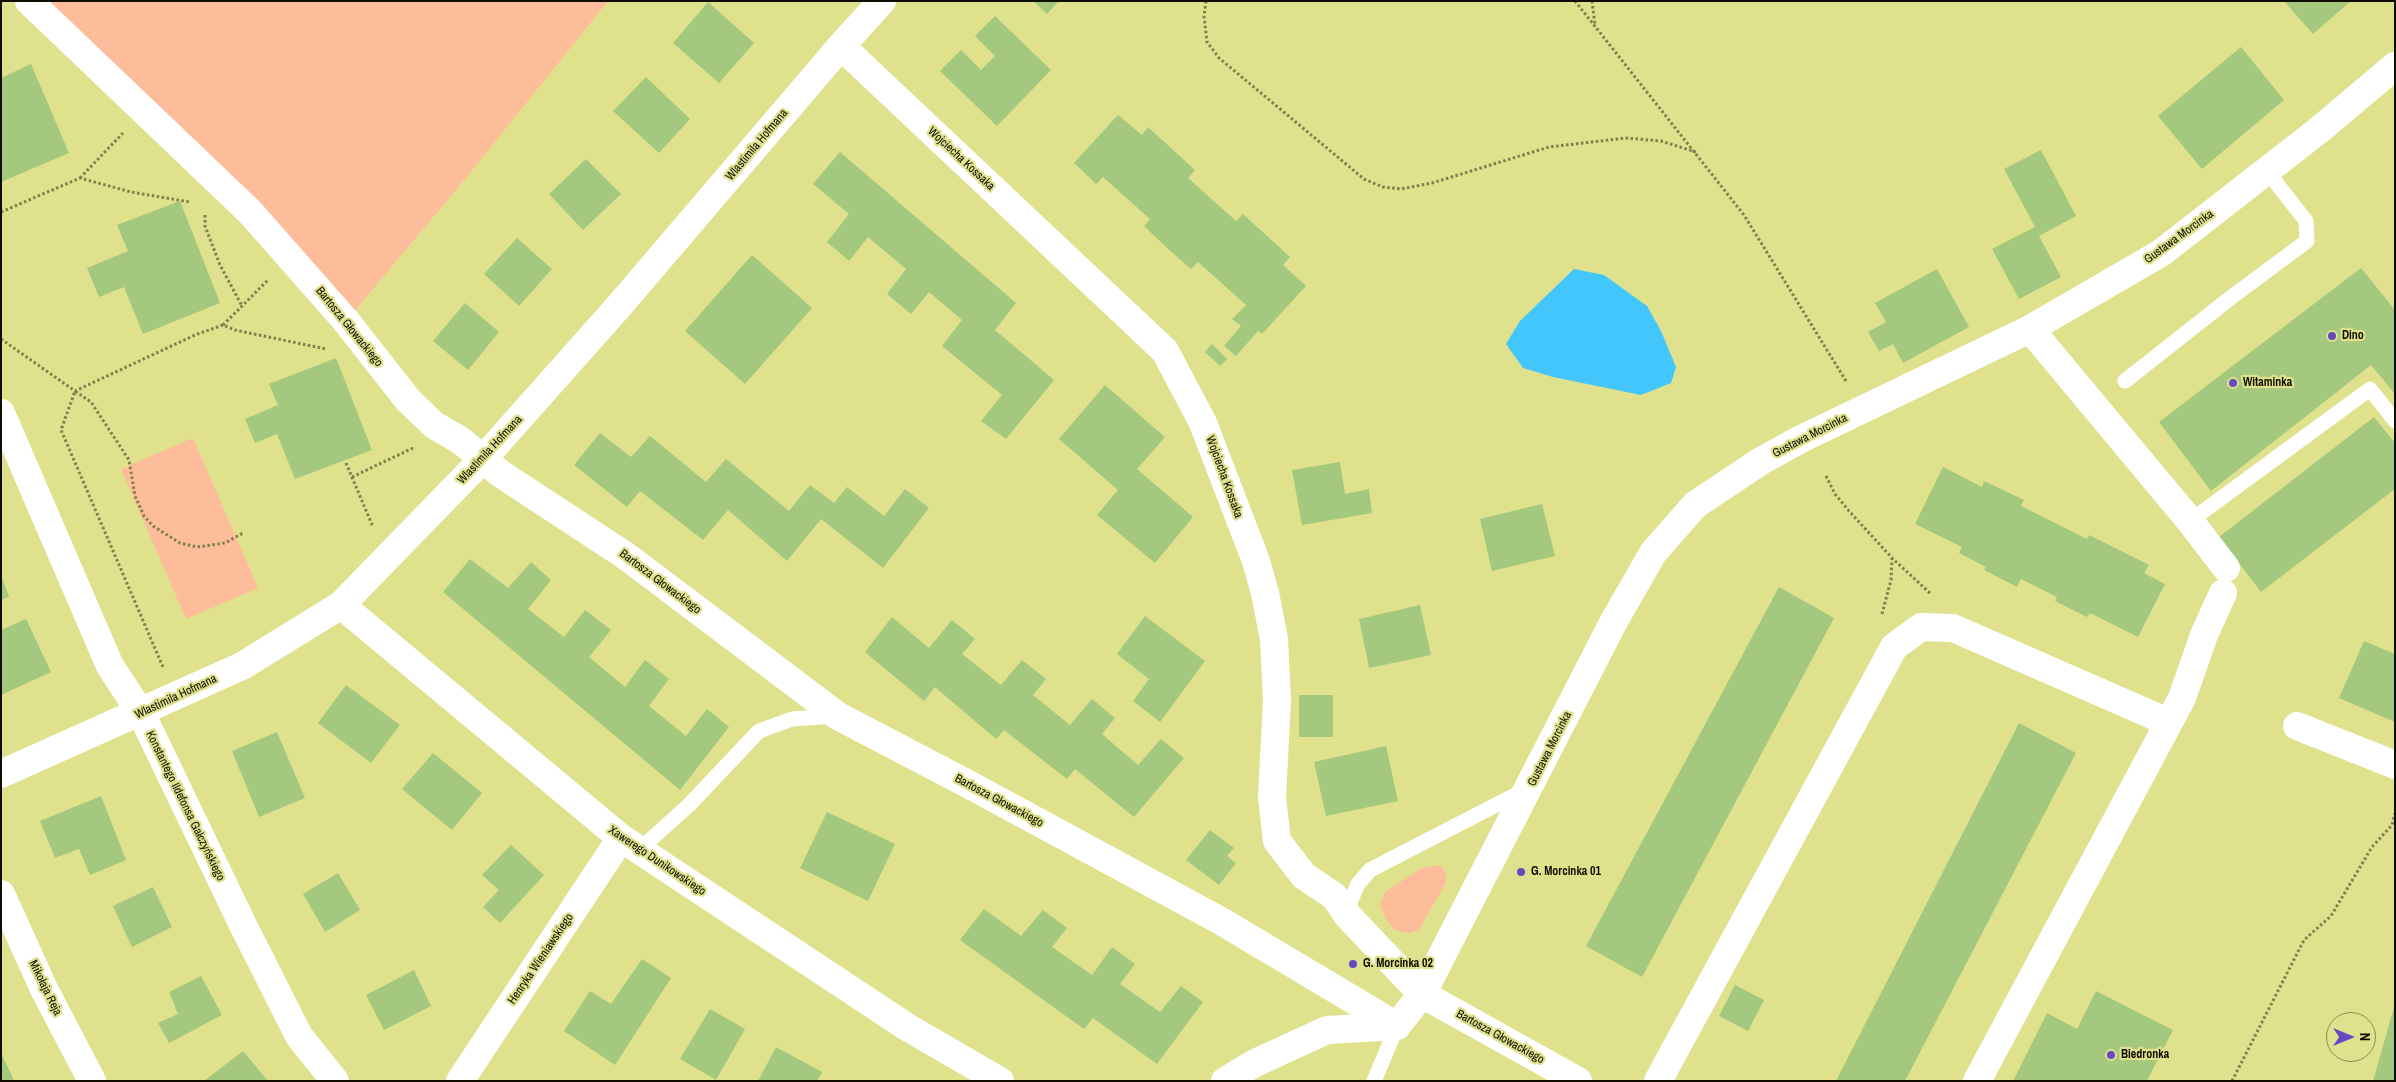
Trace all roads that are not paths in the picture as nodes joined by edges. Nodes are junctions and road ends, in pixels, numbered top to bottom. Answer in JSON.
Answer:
{"nodes":[{"id":1,"x":29,"y":1,"type":"edge"},
{"id":2,"x":882,"y":1,"type":"edge"},
{"id":3,"x":841,"y":46,"type":"junction"},
{"id":4,"x":2395,"y":66,"type":"edge"},
{"id":5,"x":2267,"y":171,"type":"junction"},
{"id":6,"x":2030,"y":329,"type":"junction"},
{"id":7,"x":2125,"y":381,"type":"dead end"},
{"id":8,"x":1,"y":413,"type":"edge"},
{"id":9,"x":2395,"y":420,"type":"edge"},
{"id":10,"x":483,"y":459,"type":"junction"},
{"id":11,"x":2190,"y":521,"type":"junction"},
{"id":12,"x":341,"y":605,"type":"junction"},
{"id":13,"x":141,"y":713,"type":"junction"},
{"id":14,"x":838,"y":716,"type":"junction"},
{"id":15,"x":2168,"y":722,"type":"junction"},
{"id":16,"x":2297,"y":726,"type":"dead end"},
{"id":17,"x":2395,"y":765,"type":"edge"},
{"id":18,"x":1,"y":774,"type":"edge"},
{"id":19,"x":1530,"y":787,"type":"junction"},
{"id":20,"x":630,"y":844,"type":"junction"},
{"id":21,"x":1,"y":894,"type":"edge"},
{"id":22,"x":1348,"y":916,"type":"junction"},
{"id":23,"x":1422,"y":994,"type":"junction"},
{"id":24,"x":1397,"y":1026,"type":"junction"},
{"id":25,"x":1251,"y":1072,"type":"edge"},
{"id":26,"x":92,"y":1081,"type":"edge"},
{"id":27,"x":335,"y":1081,"type":"edge"},
{"id":28,"x":460,"y":1081,"type":"edge"},
{"id":29,"x":1000,"y":1081,"type":"edge"},
{"id":30,"x":1225,"y":1081,"type":"edge"},
{"id":31,"x":1374,"y":1081,"type":"edge"},
{"id":32,"x":1578,"y":1081,"type":"edge"},
{"id":33,"x":1658,"y":1081,"type":"edge"},
{"id":34,"x":1977,"y":1081,"type":"edge"}],
"edges":[{"from":1,"to":10,"type":"street","name":"Bartosza Głowackiego"},
{"from":2,"to":3,"type":"street","name":"Wlastimila Hofmana"},
{"from":3,"to":10,"type":"street","name":"Wlastimila Hofmana"},
{"from":3,"to":22,"type":"street","name":"Wojciecha Kossaka"},
{"from":4,"to":5,"type":"street","name":"Gustawa Morcinka"},
{"from":5,"to":6,"type":"street","name":"Gustawa Morcinka"},
{"from":5,"to":7,"type":"lane"},
{"from":6,"to":11,"type":"street"},
{"from":6,"to":19,"type":"street","name":"Gustawa Morcinka"},
{"from":8,"to":13,"type":"street","name":"Konstantego Ildefonsa Gałczyńskiego"},
{"from":9,"to":11,"type":"lane"},
{"from":10,"to":12,"type":"street","name":"Wlastimila Hofmana"},
{"from":10,"to":14,"type":"street","name":"Bartosza Głowackiego"},
{"from":11,"to":15,"type":"street"},
{"from":12,"to":13,"type":"street","name":"Wlastimila Hofmana"},
{"from":12,"to":20,"type":"street","name":"Xawerego Dunikowskiego"},
{"from":13,"to":18,"type":"street","name":"Wlastimila Hofmana"},
{"from":13,"to":27,"type":"street","name":"Konstantego Ildefonsa Gałczyńskiego"},
{"from":14,"to":20,"type":"lane"},
{"from":14,"to":24,"type":"street","name":"Bartosza Głowackiego"},
{"from":15,"to":33,"type":"street"},
{"from":15,"to":34,"type":"street"},
{"from":16,"to":17,"type":"street"},
{"from":19,"to":22,"type":"lane"},
{"from":19,"to":23,"type":"street","name":"Gustawa Morcinka"},
{"from":20,"to":28,"type":"street","name":"Henryka Wieniawskiego"},
{"from":20,"to":29,"type":"street","name":"Xawerego Dunikowskiego"},
{"from":21,"to":26,"type":"street","name":"Mikołaja Reja"},
{"from":22,"to":23,"type":"street","name":"Wojciecha Kossaka"},
{"from":23,"to":24,"type":"street"},
{"from":23,"to":32,"type":"street","name":"Bartosza Głowackiego"},
{"from":24,"to":25,"type":"street"},
{"from":24,"to":31,"type":"lane"},
{"from":25,"to":30,"type":"street"}]}
